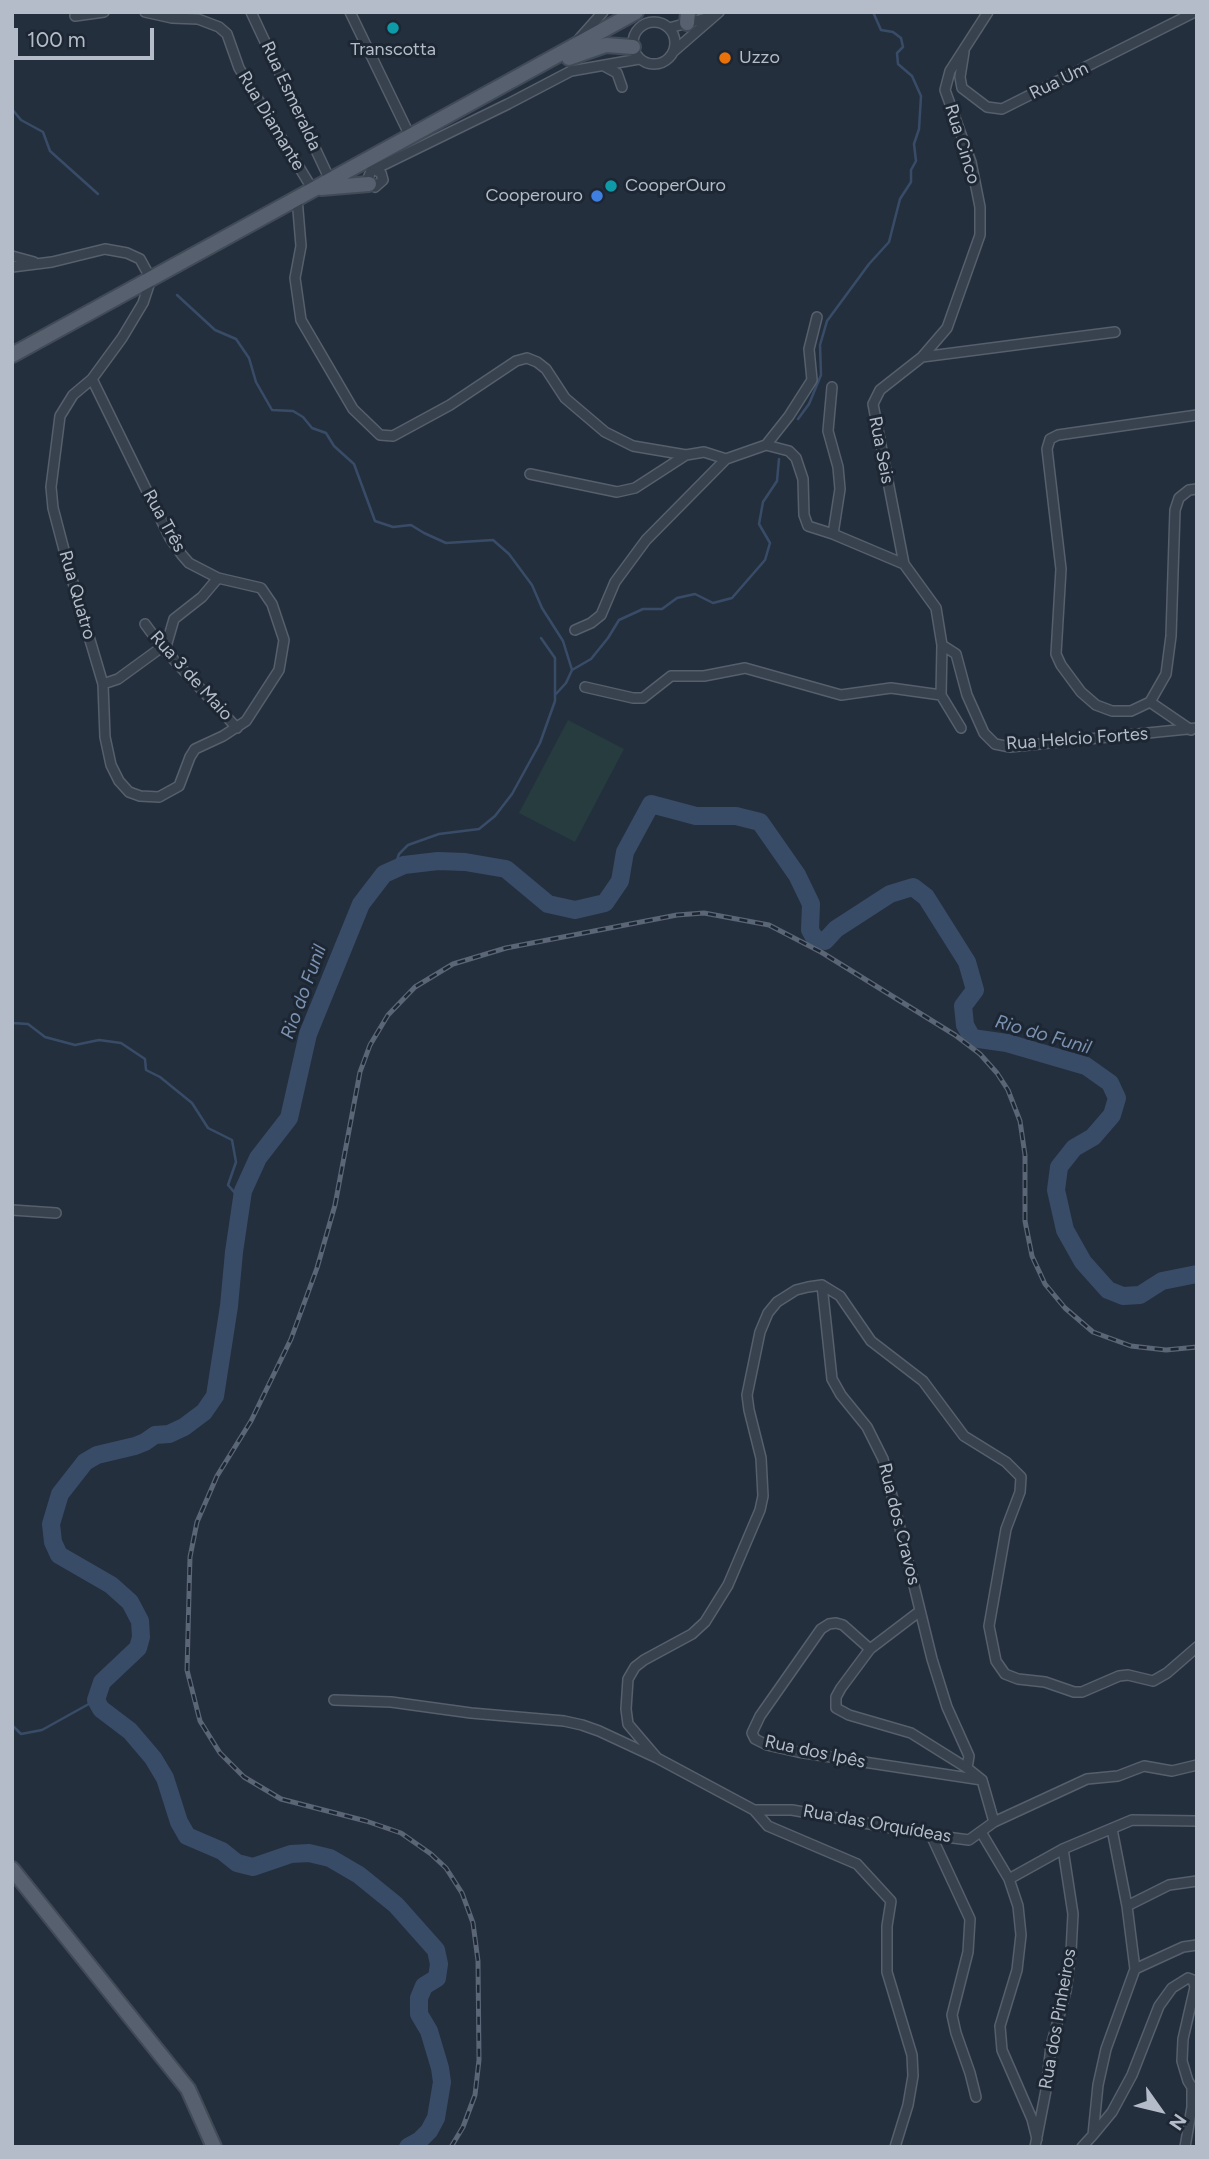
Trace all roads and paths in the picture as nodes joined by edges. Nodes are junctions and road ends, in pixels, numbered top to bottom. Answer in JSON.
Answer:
{"nodes":[{"id":1,"x":104,"y":12,"type":"edge"},
{"id":2,"x":145,"y":12,"type":"edge"},
{"id":3,"x":251,"y":12,"type":"edge"},
{"id":4,"x":350,"y":12,"type":"edge"},
{"id":5,"x":603,"y":12,"type":"edge"},
{"id":6,"x":988,"y":12,"type":"edge"},
{"id":7,"x":1195,"y":12,"type":"edge"},
{"id":8,"x":635,"y":13,"type":"edge"},
{"id":9,"x":169,"y":14,"type":"edge"},
{"id":10,"x":712,"y":14,"type":"edge"},
{"id":11,"x":75,"y":16,"type":"dead end"},
{"id":12,"x":688,"y":18,"type":"edge"},
{"id":13,"x":669,"y":28,"type":"junction"},
{"id":14,"x":965,"y":46,"type":"junction"},
{"id":15,"x":571,"y":48,"type":"junction"},
{"id":16,"x":595,"y":48,"type":"junction"},
{"id":17,"x":631,"y":51,"type":"junction"},
{"id":18,"x":673,"y":53,"type":"junction"},
{"id":19,"x":602,"y":65,"type":"junction"},
{"id":20,"x":519,"y":78,"type":"junction"},
{"id":21,"x":622,"y":86,"type":"dead end"},
{"id":22,"x":410,"y":136,"type":"junction"},
{"id":23,"x":330,"y":180,"type":"junction"},
{"id":24,"x":369,"y":184,"type":"joint"},
{"id":25,"x":314,"y":189,"type":"junction"},
{"id":26,"x":297,"y":198,"type":"junction"},
{"id":27,"x":12,"y":256,"type":"edge"},
{"id":28,"x":40,"y":263,"type":"junction"},
{"id":29,"x":12,"y":267,"type":"edge"},
{"id":30,"x":151,"y":279,"type":"junction"},
{"id":31,"x":817,"y":317,"type":"dead end"},
{"id":32,"x":1115,"y":332,"type":"dead end"},
{"id":33,"x":12,"y":355,"type":"edge"},
{"id":34,"x":922,"y":357,"type":"junction"},
{"id":35,"x":92,"y":379,"type":"junction"},
{"id":36,"x":832,"y":387,"type":"dead end"},
{"id":37,"x":1197,"y":415,"type":"edge"},
{"id":38,"x":766,"y":445,"type":"junction"},
{"id":39,"x":685,"y":455,"type":"junction"},
{"id":40,"x":726,"y":459,"type":"junction"},
{"id":41,"x":530,"y":474,"type":"dead end"},
{"id":42,"x":1197,"y":489,"type":"edge"},
{"id":43,"x":833,"y":534,"type":"junction"},
{"id":44,"x":904,"y":564,"type":"junction"},
{"id":45,"x":218,"y":578,"type":"junction"},
{"id":46,"x":145,"y":624,"type":"dead end"},
{"id":47,"x":575,"y":630,"type":"dead end"},
{"id":48,"x":943,"y":645,"type":"junction"},
{"id":49,"x":164,"y":649,"type":"junction"},
{"id":50,"x":103,"y":684,"type":"junction"},
{"id":51,"x":585,"y":687,"type":"dead end"},
{"id":52,"x":941,"y":695,"type":"junction"},
{"id":53,"x":1150,"y":702,"type":"junction"},
{"id":54,"x":237,"y":728,"type":"junction"},
{"id":55,"x":961,"y":728,"type":"dead end"},
{"id":56,"x":1194,"y":729,"type":"edge"},
{"id":57,"x":12,"y":1210,"type":"edge"},
{"id":58,"x":57,"y":1213,"type":"dead end"},
{"id":59,"x":822,"y":1285,"type":"junction"},
{"id":60,"x":920,"y":1611,"type":"junction"},
{"id":61,"x":1197,"y":1647,"type":"edge"},
{"id":62,"x":870,"y":1649,"type":"junction"},
{"id":63,"x":334,"y":1700,"type":"dead end"},
{"id":64,"x":657,"y":1758,"type":"junction"},
{"id":65,"x":1197,"y":1765,"type":"edge"},
{"id":66,"x":967,"y":1768,"type":"junction"},
{"id":67,"x":982,"y":1780,"type":"junction"},
{"id":68,"x":754,"y":1810,"type":"junction"},
{"id":69,"x":1197,"y":1821,"type":"edge"},
{"id":70,"x":994,"y":1822,"type":"junction"},
{"id":71,"x":1112,"y":1829,"type":"junction"},
{"id":72,"x":981,"y":1832,"type":"junction"},
{"id":73,"x":931,"y":1835,"type":"junction"},
{"id":74,"x":1063,"y":1849,"type":"junction"},
{"id":75,"x":12,"y":1869,"type":"edge"},
{"id":76,"x":1009,"y":1880,"type":"junction"},
{"id":77,"x":1197,"y":1881,"type":"edge"},
{"id":78,"x":1127,"y":1906,"type":"junction"},
{"id":79,"x":1197,"y":1945,"type":"edge"},
{"id":80,"x":1135,"y":1969,"type":"junction"},
{"id":81,"x":1194,"y":2000,"type":"edge"},
{"id":82,"x":1194,"y":2092,"type":"edge"},
{"id":83,"x":976,"y":2097,"type":"dead end"},
{"id":84,"x":1093,"y":2135,"type":"junction"},
{"id":85,"x":1036,"y":2143,"type":"edge"},
{"id":86,"x":214,"y":2147,"type":"edge"},
{"id":87,"x":895,"y":2147,"type":"edge"},
{"id":88,"x":1082,"y":2147,"type":"edge"},
{"id":89,"x":1185,"y":2147,"type":"edge"}],
"edges":[{"from":1,"to":11,"type":"street"},
{"from":2,"to":9,"type":"street","name":"Rua Diamante"},
{"from":3,"to":23,"type":"street","name":"Rua Esmeralda"},
{"from":4,"to":22,"type":"street"},
{"from":5,"to":15,"type":"street"},
{"from":6,"to":14,"type":"street","name":"Rua Cinco"},
{"from":7,"to":14,"type":"street","name":"Rua Um"},
{"from":8,"to":15,"type":"main road"},
{"from":8,"to":16,"type":"main road"},
{"from":9,"to":25,"type":"street","name":"Rua Diamante"},
{"from":10,"to":12,"type":"street"},
{"from":10,"to":18,"type":"street"},
{"from":12,"to":13,"type":"street"},
{"from":13,"to":17,"type":"street"},
{"from":13,"to":18,"type":"street"},
{"from":14,"to":34,"type":"street","name":"Rua Cinco"},
{"from":15,"to":20,"type":"main road"},
{"from":16,"to":17,"type":"main road"},
{"from":16,"to":20,"type":"main road"},
{"from":17,"to":18,"type":"street"},
{"from":17,"to":19,"type":"street"},
{"from":17,"to":19,"type":"street"},
{"from":19,"to":21,"type":"street"},
{"from":19,"to":24,"type":"street"},
{"from":20,"to":22,"type":"main road"},
{"from":22,"to":23,"type":"main road"},
{"from":23,"to":25,"type":"main road"},
{"from":24,"to":25,"type":"main road"},
{"from":25,"to":26,"type":"main road"},
{"from":26,"to":30,"type":"main road"},
{"from":26,"to":39,"type":"street"},
{"from":27,"to":28,"type":"street"},
{"from":28,"to":29,"type":"street"},
{"from":28,"to":30,"type":"street"},
{"from":30,"to":33,"type":"main road"},
{"from":30,"to":35,"type":"street","name":"Rua Quatro"},
{"from":31,"to":38,"type":"street"},
{"from":32,"to":34,"type":"street"},
{"from":34,"to":44,"type":"street","name":"Rua Seis"},
{"from":35,"to":45,"type":"street","name":"Rua Três"},
{"from":35,"to":50,"type":"street","name":"Rua Quatro"},
{"from":36,"to":43,"type":"street"},
{"from":37,"to":53,"type":"street"},
{"from":38,"to":40,"type":"street"},
{"from":38,"to":43,"type":"street"},
{"from":39,"to":40,"type":"street"},
{"from":39,"to":41,"type":"street"},
{"from":40,"to":47,"type":"street"},
{"from":42,"to":53,"type":"street"},
{"from":43,"to":44,"type":"street"},
{"from":44,"to":48,"type":"street","name":"Rua Helcio Fortes"},
{"from":45,"to":49,"type":"street"},
{"from":45,"to":54,"type":"street","name":"Rua Três"},
{"from":46,"to":49,"type":"street","name":"Rua 3 de Maio"},
{"from":48,"to":52,"type":"street"},
{"from":48,"to":56,"type":"street","name":"Rua Helcio Fortes"},
{"from":49,"to":50,"type":"street"},
{"from":49,"to":54,"type":"street","name":"Rua 3 de Maio"},
{"from":50,"to":54,"type":"street","name":"Rua Quatro"},
{"from":51,"to":52,"type":"street"},
{"from":52,"to":55,"type":"street"},
{"from":53,"to":56,"type":"street"},
{"from":57,"to":58,"type":"street"},
{"from":59,"to":60,"type":"street","name":"Rua dos Cravos"},
{"from":59,"to":61,"type":"street"},
{"from":59,"to":64,"type":"street"},
{"from":60,"to":62,"type":"street"},
{"from":60,"to":66,"type":"street","name":"Rua dos Cravos"},
{"from":62,"to":66,"type":"street"},
{"from":62,"to":67,"type":"street","name":"Rua dos Ipês"},
{"from":63,"to":64,"type":"street"},
{"from":64,"to":68,"type":"street"},
{"from":65,"to":70,"type":"street","name":"Rua das Orquídeas"},
{"from":66,"to":67,"type":"street"},
{"from":67,"to":70,"type":"street"},
{"from":68,"to":73,"type":"street","name":"Rua das Orquídeas"},
{"from":68,"to":87,"type":"street"},
{"from":69,"to":71,"type":"street"},
{"from":70,"to":72,"type":"street","name":"Rua das Orquídeas"},
{"from":71,"to":74,"type":"street"},
{"from":71,"to":78,"type":"street"},
{"from":72,"to":73,"type":"street","name":"Rua das Orquídeas"},
{"from":72,"to":76,"type":"street"},
{"from":73,"to":83,"type":"street"},
{"from":74,"to":76,"type":"street"},
{"from":74,"to":85,"type":"street","name":"Rua dos Pinheiros"},
{"from":75,"to":86,"type":"main road"},
{"from":76,"to":85,"type":"street"},
{"from":77,"to":78,"type":"street"},
{"from":78,"to":80,"type":"street"},
{"from":79,"to":80,"type":"street"},
{"from":80,"to":84,"type":"street"},
{"from":81,"to":82,"type":"street"},
{"from":81,"to":84,"type":"street"},
{"from":82,"to":89,"type":"street"},
{"from":84,"to":88,"type":"street"}]}
